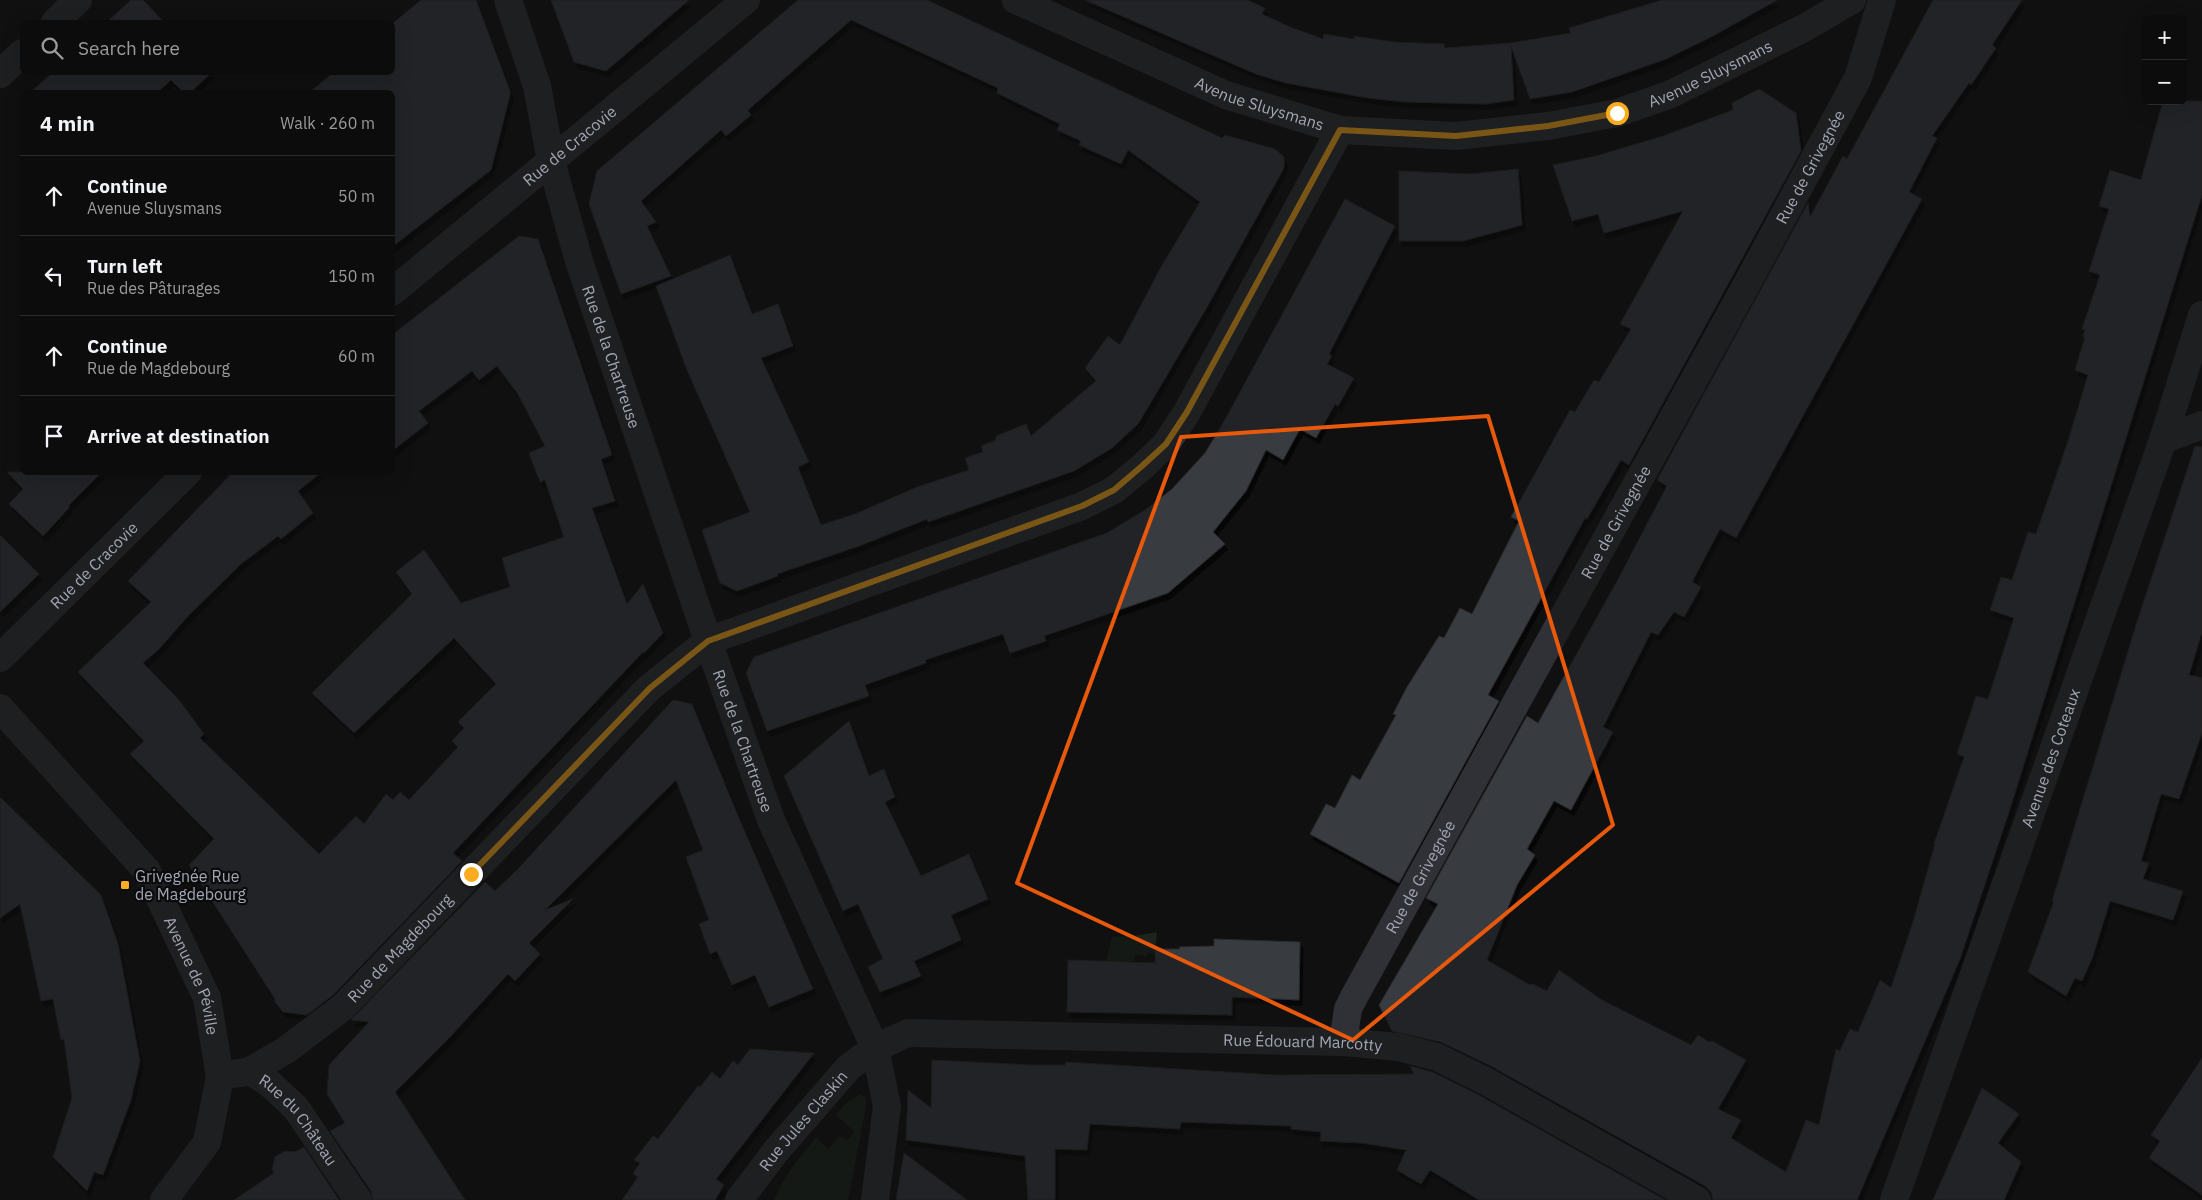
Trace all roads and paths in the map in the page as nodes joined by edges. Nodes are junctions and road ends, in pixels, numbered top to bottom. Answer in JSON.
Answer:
{"nodes":[{"id":1,"x":78,"y":0,"type":"edge"},
{"id":2,"x":508,"y":0,"type":"edge"},
{"id":3,"x":746,"y":0,"type":"edge"},
{"id":4,"x":1016,"y":0,"type":"edge"},
{"id":5,"x":1852,"y":0,"type":"edge"},
{"id":6,"x":1882,"y":0,"type":"edge"},
{"id":7,"x":57,"y":20,"type":"edge"},
{"id":8,"x":20,"y":55,"type":"edge"},
{"id":9,"x":0,"y":74,"type":"edge"},
{"id":10,"x":1340,"y":130,"type":"junction"},
{"id":11,"x":551,"y":161,"type":"junction"},
{"id":12,"x":395,"y":290,"type":"edge"},
{"id":13,"x":2202,"y":315,"type":"edge"},
{"id":14,"x":2202,"y":425,"type":"edge"},
{"id":15,"x":2162,"y":440,"type":"junction"},
{"id":16,"x":185,"y":475,"type":"edge"},
{"id":17,"x":708,"y":641,"type":"junction"},
{"id":18,"x":0,"y":658,"type":"edge"},
{"id":19,"x":0,"y":708,"type":"edge"},
{"id":20,"x":1343,"y":1042,"type":"junction"},
{"id":21,"x":874,"y":1048,"type":"junction"},
{"id":22,"x":250,"y":1071,"type":"junction"},
{"id":23,"x":220,"y":1077,"type":"junction"},
{"id":24,"x":164,"y":1200,"type":"edge"},
{"id":25,"x":358,"y":1200,"type":"edge"},
{"id":26,"x":739,"y":1200,"type":"edge"},
{"id":27,"x":875,"y":1200,"type":"edge"},
{"id":28,"x":1697,"y":1200,"type":"edge"},
{"id":29,"x":1894,"y":1200,"type":"edge"}],
"edges":[{"from":1,"to":7,"type":"street"},
{"from":2,"to":11,"type":"street","name":"Rue de la Chartreuse"},
{"from":3,"to":11,"type":"street","name":"Rue de Cracovie"},
{"from":4,"to":10,"type":"street","name":"Avenue Sluysmans"},
{"from":5,"to":10,"type":"street","name":"Avenue Sluysmans"},
{"from":6,"to":20,"type":"street","name":"Rue de Grivegnée"},
{"from":8,"to":9,"type":"street"},
{"from":10,"to":17,"type":"street","name":"Rue de Magdebourg"},
{"from":11,"to":12,"type":"street","name":"Rue de Cracovie"},
{"from":11,"to":17,"type":"street","name":"Rue de la Chartreuse"},
{"from":13,"to":15,"type":"street","name":"Avenue des Coteaux"},
{"from":14,"to":15,"type":"street"},
{"from":15,"to":29,"type":"street","name":"Avenue des Coteaux"},
{"from":16,"to":18,"type":"street","name":"Rue de Cracovie"},
{"from":17,"to":21,"type":"street","name":"Rue de la Chartreuse"},
{"from":17,"to":22,"type":"street","name":"Rue de Magdebourg"},
{"from":19,"to":23,"type":"street","name":"Avenue de Péville"},
{"from":20,"to":21,"type":"street","name":"Rue Édouard Marcotty"},
{"from":20,"to":28,"type":"street","name":"Rue Édouard Marcotty"},
{"from":21,"to":26,"type":"street","name":"Rue Jules Claskin"},
{"from":21,"to":27,"type":"street","name":"Rue de la Chartreuse"},
{"from":22,"to":23,"type":"street","name":"Rue du Château"},
{"from":22,"to":25,"type":"street","name":"Rue du Château"},
{"from":23,"to":24,"type":"street","name":"Avenue de Péville"}]}
